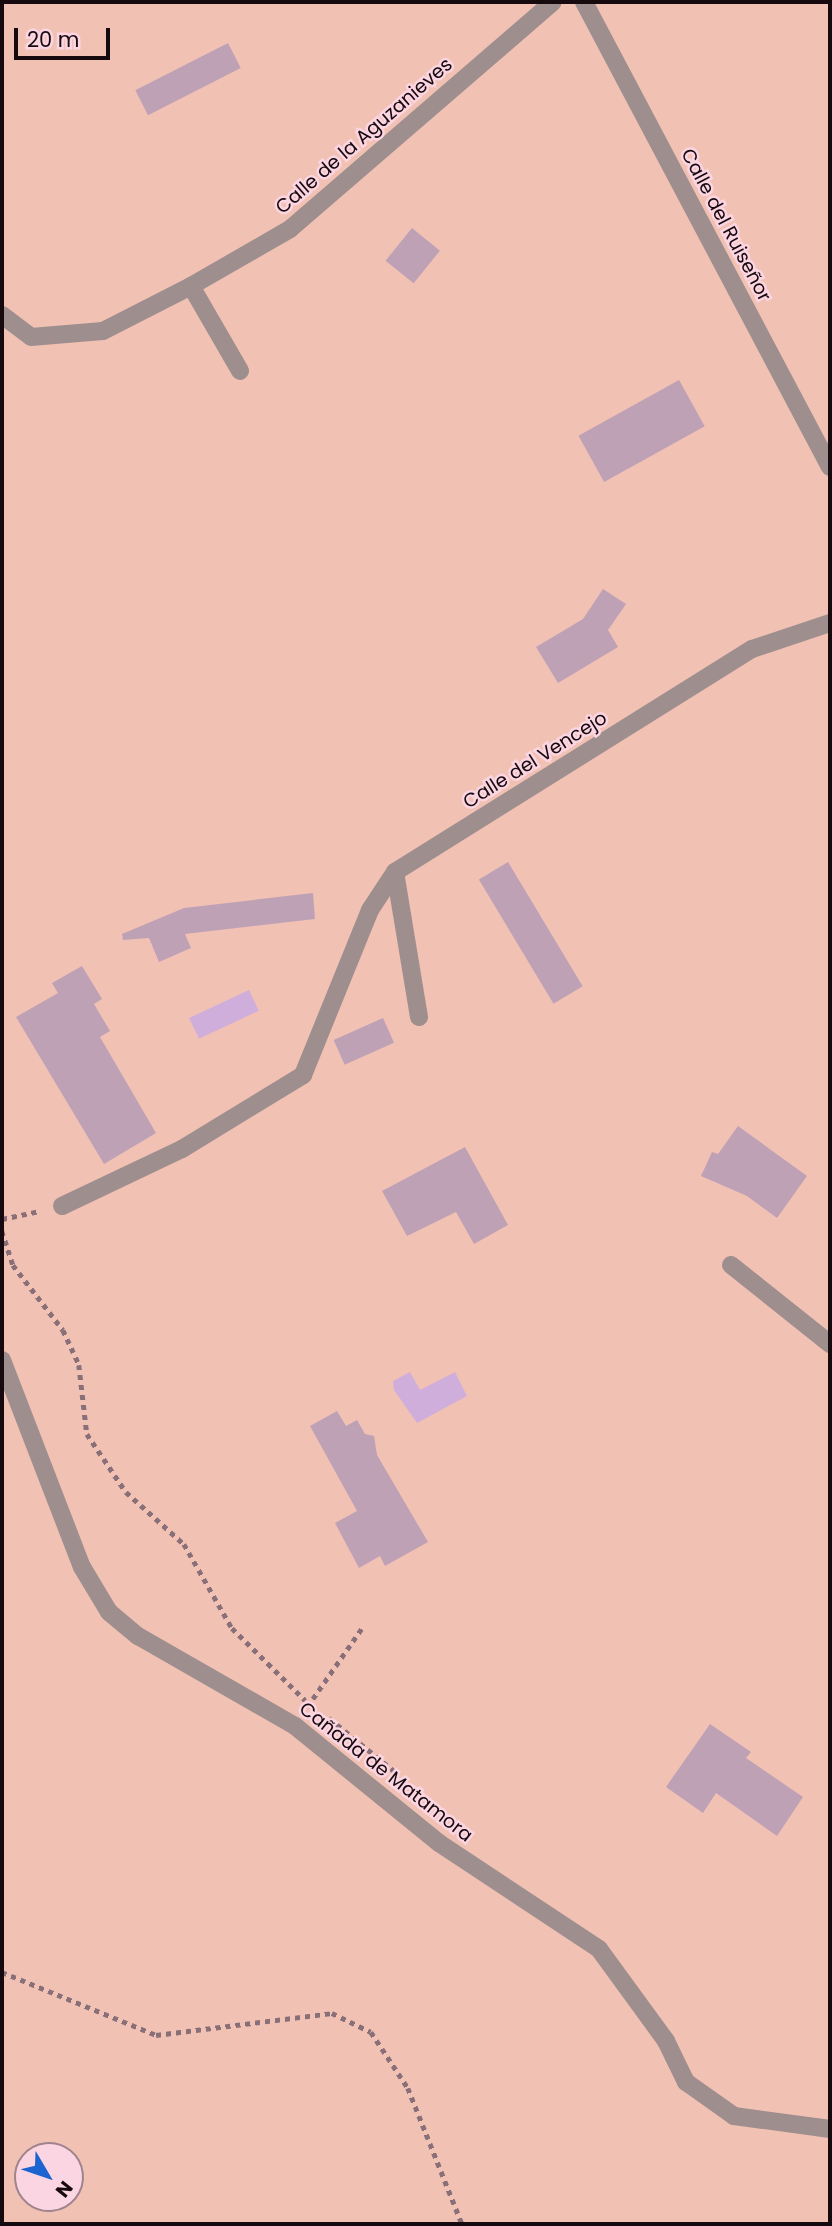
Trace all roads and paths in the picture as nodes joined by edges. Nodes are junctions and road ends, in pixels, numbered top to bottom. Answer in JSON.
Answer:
{"nodes":[{"id":1,"x":553,"y":2,"type":"edge"},
{"id":2,"x":584,"y":2,"type":"edge"},
{"id":3,"x":191,"y":286,"type":"junction"},
{"id":4,"x":2,"y":315,"type":"edge"},
{"id":5,"x":240,"y":371,"type":"dead end"},
{"id":6,"x":830,"y":467,"type":"edge"},
{"id":7,"x":830,"y":623,"type":"edge"},
{"id":8,"x":395,"y":872,"type":"junction"},
{"id":9,"x":419,"y":1017,"type":"dead end"},
{"id":10,"x":62,"y":1206,"type":"joint"},
{"id":11,"x":2,"y":1219,"type":"edge"},
{"id":12,"x":2,"y":1231,"type":"edge"},
{"id":13,"x":732,"y":1265,"type":"dead end"},
{"id":14,"x":830,"y":1344,"type":"edge"},
{"id":15,"x":2,"y":1360,"type":"edge"},
{"id":16,"x":362,"y":1628,"type":"dead end"},
{"id":17,"x":308,"y":1704,"type":"junction"},
{"id":18,"x":295,"y":1726,"type":"junction"},
{"id":19,"x":407,"y":1783,"type":"dead end"},
{"id":20,"x":2,"y":1972,"type":"edge"},
{"id":21,"x":830,"y":2129,"type":"edge"},
{"id":22,"x":462,"y":2224,"type":"edge"}],
"edges":[{"from":1,"to":3,"type":"street","name":"Calle de la Aguzanieves"},
{"from":2,"to":6,"type":"street","name":"Calle del Ruiseñor"},
{"from":3,"to":4,"type":"street","name":"Calle de la Aguzanieves"},
{"from":3,"to":5,"type":"street"},
{"from":7,"to":8,"type":"street","name":"Calle del Vencejo"},
{"from":8,"to":9,"type":"street"},
{"from":8,"to":10,"type":"street"},
{"from":10,"to":11,"type":"path"},
{"from":12,"to":17,"type":"path"},
{"from":13,"to":14,"type":"street"},
{"from":15,"to":18,"type":"street","name":"Cañada de Matamora"},
{"from":16,"to":17,"type":"path"},
{"from":17,"to":18,"type":"path"},
{"from":17,"to":19,"type":"path"},
{"from":18,"to":21,"type":"street","name":"Cañada de Matamora"},
{"from":20,"to":22,"type":"path"}]}
